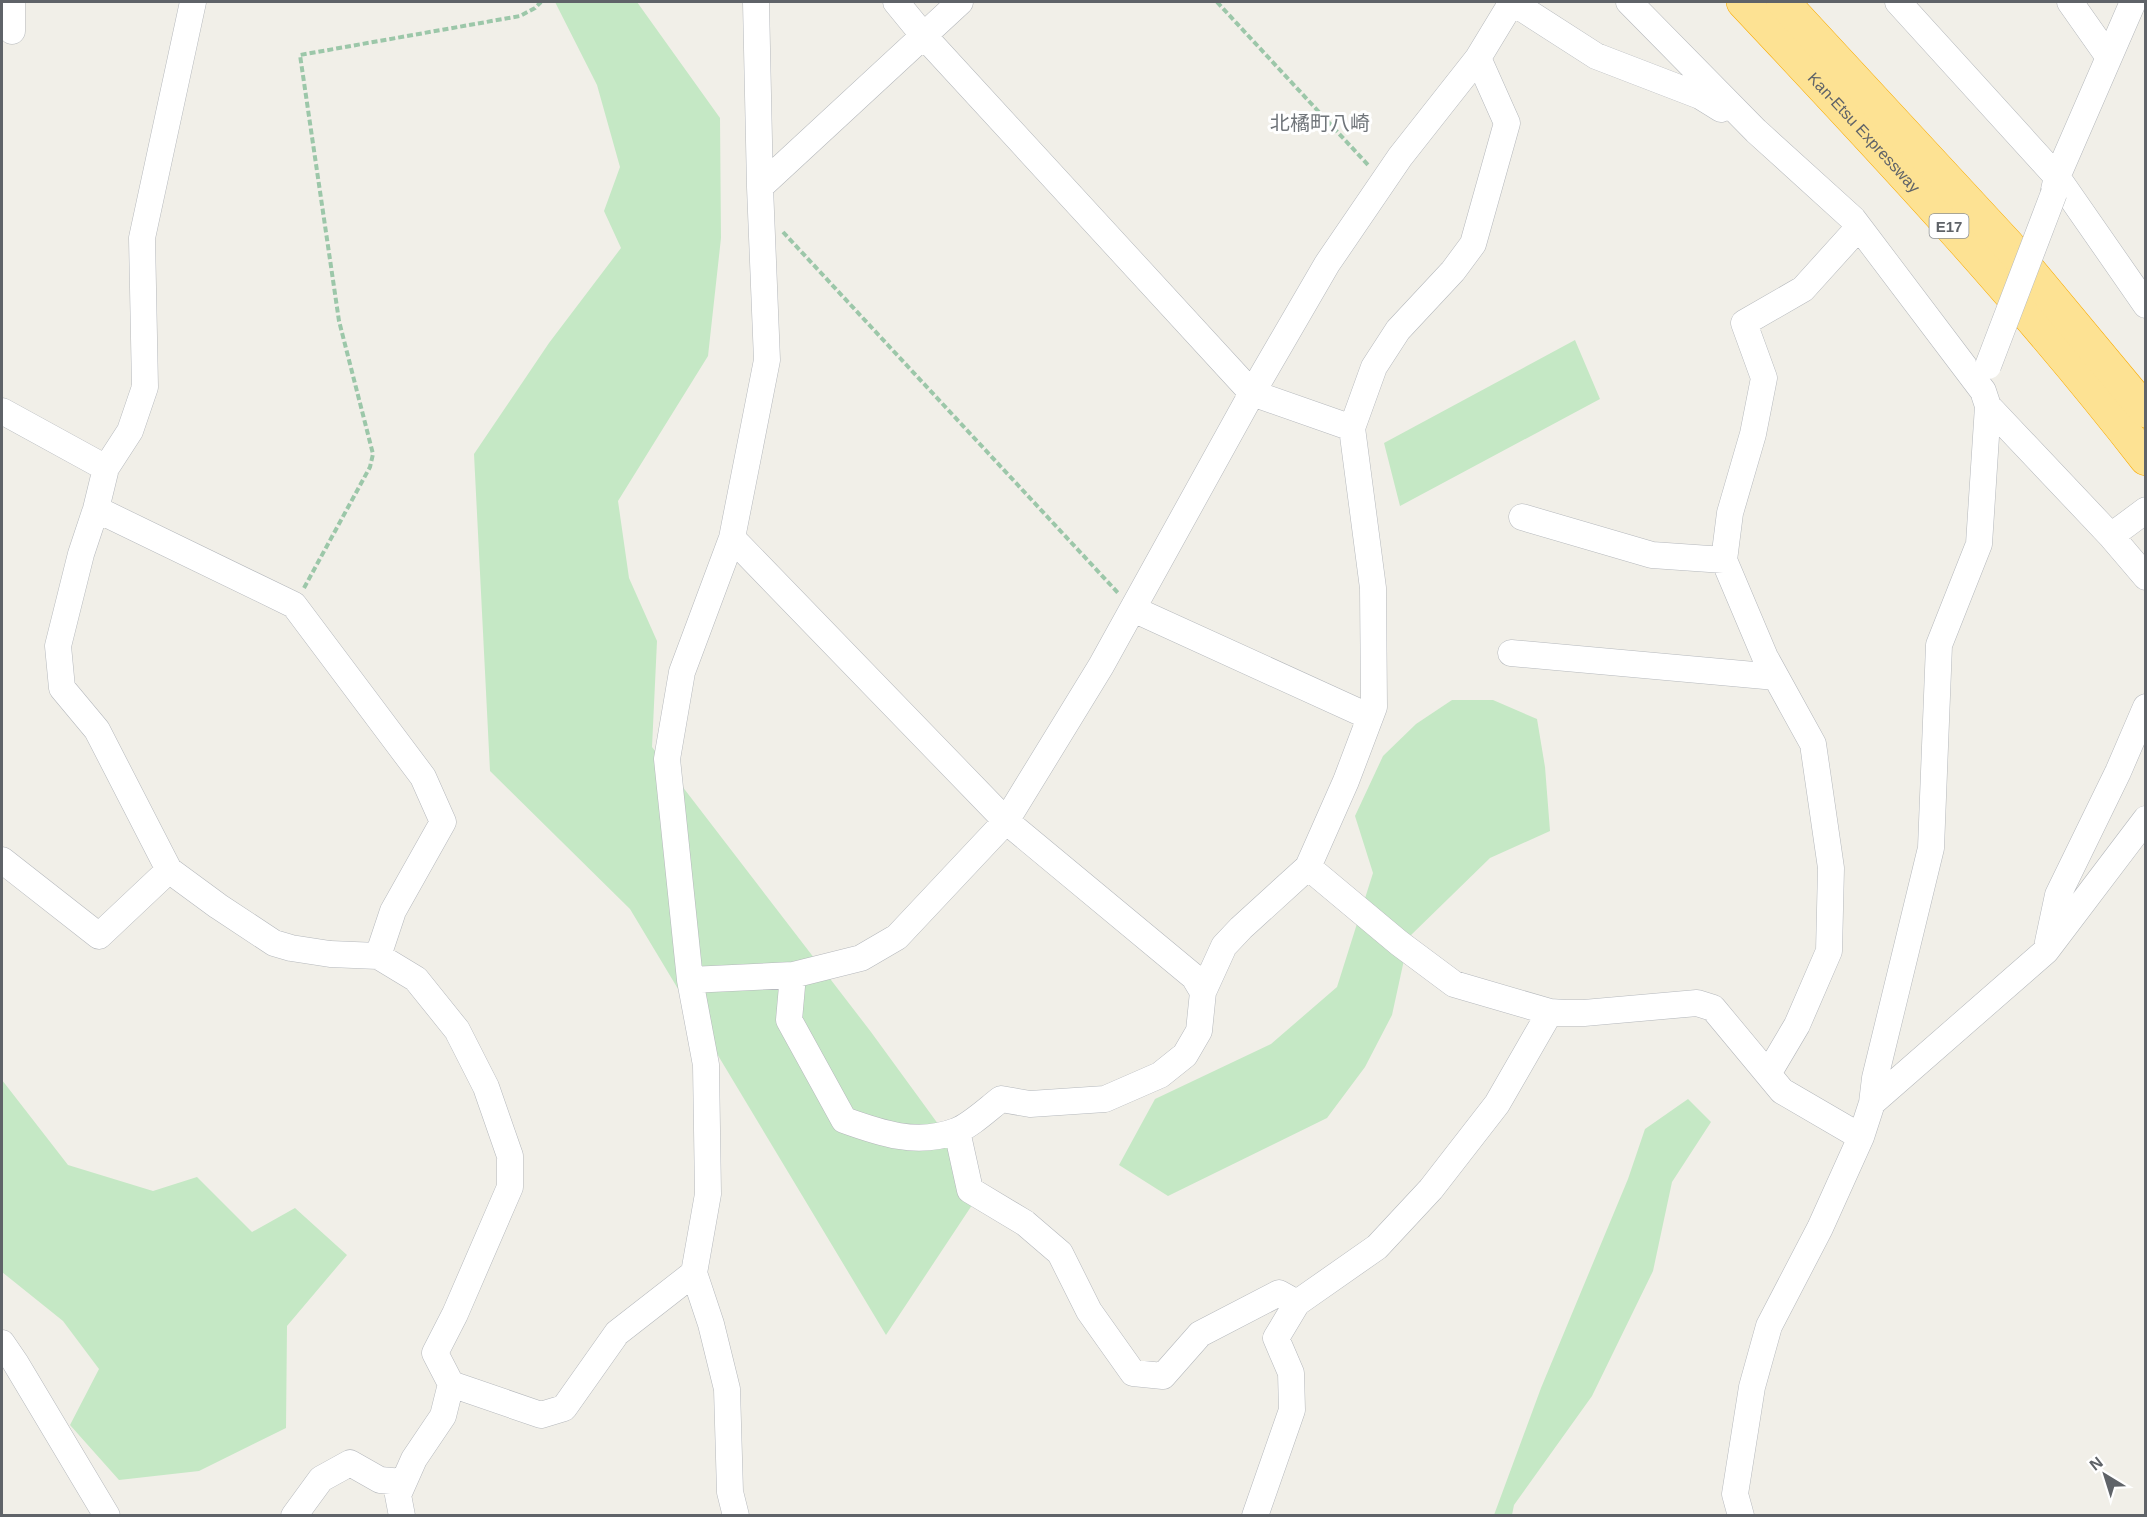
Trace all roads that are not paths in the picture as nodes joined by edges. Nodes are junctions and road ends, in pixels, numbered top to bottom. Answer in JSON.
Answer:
{"nodes":[{"id":1,"x":12,"y":2,"type":"edge"},
{"id":2,"x":193,"y":2,"type":"edge"},
{"id":3,"x":756,"y":2,"type":"edge"},
{"id":4,"x":896,"y":2,"type":"edge"},
{"id":5,"x":960,"y":2,"type":"edge"},
{"id":6,"x":1629,"y":2,"type":"edge"},
{"id":7,"x":1743,"y":2,"type":"edge"},
{"id":8,"x":1783,"y":2,"type":"edge"},
{"id":9,"x":1898,"y":2,"type":"edge"},
{"id":10,"x":2070,"y":2,"type":"edge"},
{"id":11,"x":2133,"y":2,"type":"edge"},
{"id":12,"x":12,"y":31,"type":"dead end"},
{"id":13,"x":923,"y":35,"type":"junction"},
{"id":14,"x":2108,"y":56,"type":"junction"},
{"id":15,"x":1478,"y":58,"type":"junction"},
{"id":16,"x":1756,"y":131,"type":"junction"},
{"id":17,"x":2055,"y":185,"type":"junction"},
{"id":18,"x":760,"y":197,"type":"junction"},
{"id":19,"x":1858,"y":227,"type":"junction"},
{"id":20,"x":2145,"y":305,"type":"edge"},
{"id":21,"x":1252,"y":393,"type":"junction"},
{"id":22,"x":1986,"y":398,"type":"junction"},
{"id":23,"x":2,"y":411,"type":"edge"},
{"id":24,"x":2145,"y":411,"type":"edge"},
{"id":25,"x":1352,"y":428,"type":"junction"},
{"id":26,"x":2145,"y":459,"type":"edge"},
{"id":27,"x":106,"y":468,"type":"junction"},
{"id":28,"x":96,"y":509,"type":"junction"},
{"id":29,"x":2139,"y":515,"type":"edge"},
{"id":30,"x":1522,"y":517,"type":"dead end"},
{"id":31,"x":2111,"y":536,"type":"junction"},
{"id":32,"x":732,"y":538,"type":"junction"},
{"id":33,"x":1724,"y":560,"type":"junction"},
{"id":34,"x":2145,"y":577,"type":"edge"},
{"id":35,"x":1132,"y":609,"type":"junction"},
{"id":36,"x":1511,"y":653,"type":"dead end"},
{"id":37,"x":1776,"y":677,"type":"junction"},
{"id":38,"x":2145,"y":707,"type":"edge"},
{"id":39,"x":1370,"y":717,"type":"junction"},
{"id":40,"x":2145,"y":819,"type":"edge"},
{"id":41,"x":1006,"y":821,"type":"junction"},
{"id":42,"x":2,"y":860,"type":"edge"},
{"id":43,"x":1308,"y":867,"type":"junction"},
{"id":44,"x":169,"y":870,"type":"junction"},
{"id":45,"x":2046,"y":951,"type":"junction"},
{"id":46,"x":378,"y":956,"type":"junction"},
{"id":47,"x":793,"y":975,"type":"junction"},
{"id":48,"x":690,"y":980,"type":"junction"},
{"id":49,"x":1203,"y":992,"type":"junction"},
{"id":50,"x":1550,"y":1012,"type":"junction"},
{"id":51,"x":1768,"y":1074,"type":"junction"},
{"id":52,"x":1872,"y":1103,"type":"junction"},
{"id":53,"x":957,"y":1131,"type":"junction"},
{"id":54,"x":1861,"y":1137,"type":"junction"},
{"id":55,"x":694,"y":1273,"type":"junction"},
{"id":56,"x":1297,"y":1303,"type":"junction"},
{"id":57,"x":2,"y":1343,"type":"edge"},
{"id":58,"x":451,"y":1384,"type":"junction"},
{"id":59,"x":404,"y":1482,"type":"junction"},
{"id":60,"x":107,"y":1515,"type":"edge"},
{"id":61,"x":294,"y":1515,"type":"edge"},
{"id":62,"x":402,"y":1515,"type":"edge"},
{"id":63,"x":736,"y":1515,"type":"edge"},
{"id":64,"x":1255,"y":1515,"type":"edge"},
{"id":65,"x":1741,"y":1515,"type":"edge"}],
"edges":[{"from":1,"to":12,"type":"street"},
{"from":2,"to":27,"type":"street"},
{"from":3,"to":18,"type":"street"},
{"from":4,"to":13,"type":"street"},
{"from":5,"to":13,"type":"street"},
{"from":6,"to":16,"type":"street"},
{"from":7,"to":26,"type":"highway","name":"Kan-Etsu Expressway","number":"E17"},
{"from":8,"to":24,"type":"highway","name":"Kan-Etsu Expressway","number":"E17"},
{"from":9,"to":17,"type":"street"},
{"from":10,"to":14,"type":"street"},
{"from":11,"to":14,"type":"street"},
{"from":13,"to":18,"type":"street"},
{"from":13,"to":21,"type":"street"},
{"from":14,"to":17,"type":"street"},
{"from":15,"to":16,"type":"street"},
{"from":15,"to":21,"type":"street"},
{"from":15,"to":25,"type":"street"},
{"from":16,"to":19,"type":"street"},
{"from":17,"to":20,"type":"street"},
{"from":17,"to":22,"type":"street","bridge":true},
{"from":18,"to":32,"type":"street"},
{"from":19,"to":22,"type":"street"},
{"from":19,"to":33,"type":"street"},
{"from":21,"to":25,"type":"street"},
{"from":21,"to":35,"type":"street"},
{"from":22,"to":31,"type":"street"},
{"from":22,"to":52,"type":"street"},
{"from":23,"to":27,"type":"street"},
{"from":25,"to":39,"type":"street"},
{"from":27,"to":28,"type":"street"},
{"from":28,"to":44,"type":"street"},
{"from":28,"to":46,"type":"street"},
{"from":29,"to":31,"type":"street"},
{"from":30,"to":33,"type":"street"},
{"from":31,"to":34,"type":"street"},
{"from":32,"to":41,"type":"street"},
{"from":32,"to":48,"type":"street"},
{"from":33,"to":37,"type":"street"},
{"from":35,"to":39,"type":"street"},
{"from":35,"to":41,"type":"street"},
{"from":36,"to":37,"type":"street"},
{"from":37,"to":51,"type":"street"},
{"from":38,"to":45,"type":"street"},
{"from":39,"to":43,"type":"street"},
{"from":40,"to":45,"type":"street"},
{"from":41,"to":47,"type":"street"},
{"from":41,"to":49,"type":"street"},
{"from":42,"to":44,"type":"street"},
{"from":43,"to":49,"type":"street"},
{"from":43,"to":50,"type":"street"},
{"from":44,"to":46,"type":"street"},
{"from":45,"to":52,"type":"street"},
{"from":46,"to":58,"type":"street"},
{"from":47,"to":48,"type":"street"},
{"from":47,"to":53,"type":"street"},
{"from":48,"to":55,"type":"street"},
{"from":49,"to":53,"type":"street"},
{"from":50,"to":51,"type":"street"},
{"from":50,"to":56,"type":"street"},
{"from":51,"to":54,"type":"street"},
{"from":52,"to":54,"type":"street"},
{"from":53,"to":56,"type":"street"},
{"from":54,"to":65,"type":"street"},
{"from":55,"to":58,"type":"street"},
{"from":55,"to":63,"type":"street"},
{"from":56,"to":64,"type":"street"},
{"from":57,"to":60,"type":"street"},
{"from":58,"to":59,"type":"street"},
{"from":59,"to":61,"type":"street"},
{"from":59,"to":62,"type":"street"}]}
